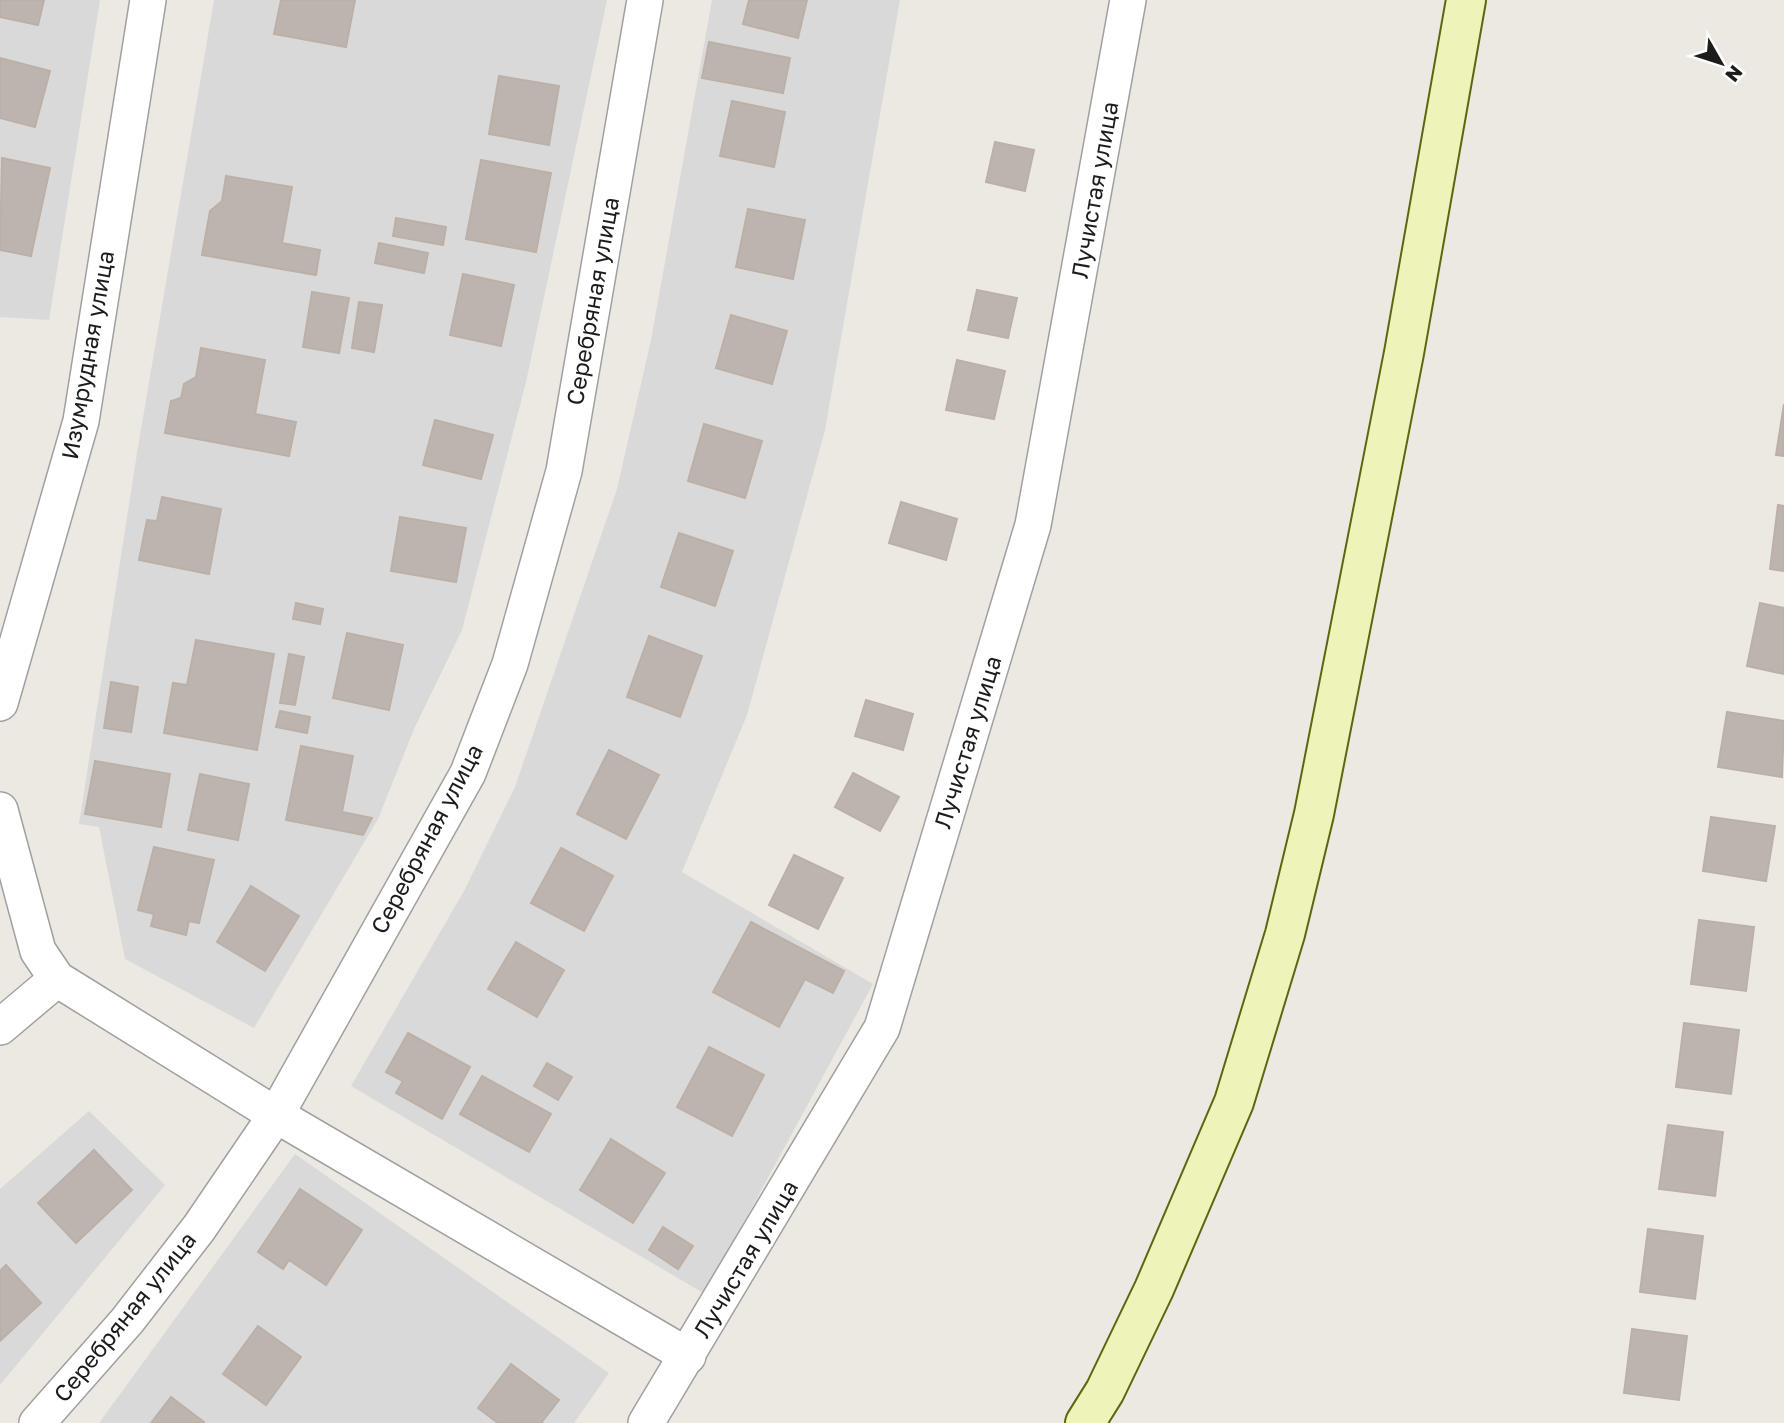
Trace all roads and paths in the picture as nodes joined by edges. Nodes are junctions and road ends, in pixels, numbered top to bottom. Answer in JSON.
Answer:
{"nodes":[{"id":1,"x":148,"y":0,"type":"edge"},
{"id":2,"x":645,"y":0,"type":"edge"},
{"id":3,"x":1128,"y":0,"type":"edge"},
{"id":4,"x":1466,"y":0,"type":"edge"},
{"id":5,"x":0,"y":703,"type":"edge"},
{"id":6,"x":0,"y":810,"type":"edge"},
{"id":7,"x":57,"y":979,"type":"junction"},
{"id":8,"x":0,"y":1027,"type":"edge"},
{"id":9,"x":276,"y":1115,"type":"junction"},
{"id":10,"x":688,"y":1356,"type":"junction"},
{"id":11,"x":37,"y":1423,"type":"edge"},
{"id":12,"x":646,"y":1423,"type":"edge"},
{"id":13,"x":1086,"y":1423,"type":"edge"}],
"edges":[{"from":1,"to":5,"type":"street","name":"Изумрудная улица"},
{"from":2,"to":9,"type":"street","name":"Серебряная улица"},
{"from":3,"to":10,"type":"street","name":"Лучистая улица"},
{"from":4,"to":13,"type":"main road"},
{"from":6,"to":7,"type":"street"},
{"from":7,"to":8,"type":"street"},
{"from":7,"to":9,"type":"street"},
{"from":9,"to":10,"type":"street"},
{"from":9,"to":11,"type":"street","name":"Серебряная улица"},
{"from":10,"to":12,"type":"street","name":"Лучистая улица"}]}
